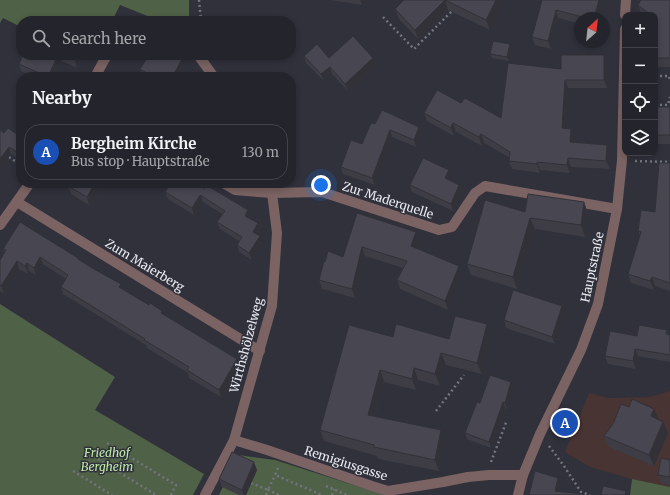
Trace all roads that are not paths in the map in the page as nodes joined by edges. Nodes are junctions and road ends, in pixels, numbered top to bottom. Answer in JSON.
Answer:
{"nodes":[{"id":1,"x":626,"y":0,"type":"edge"},
{"id":2,"x":626,"y":12,"type":"edge"},
{"id":3,"x":625,"y":48,"type":"edge"},
{"id":4,"x":104,"y":60,"type":"edge"},
{"id":5,"x":202,"y":60,"type":"edge"},
{"id":6,"x":98,"y":72,"type":"edge"},
{"id":7,"x":210,"y":72,"type":"edge"},
{"id":8,"x":27,"y":188,"type":"edge"},
{"id":9,"x":232,"y":188,"type":"edge"},
{"id":10,"x":270,"y":188,"type":"edge"},
{"id":11,"x":272,"y":193,"type":"junction"},
{"id":12,"x":17,"y":202,"type":"junction"},
{"id":13,"x":617,"y":210,"type":"junction"},
{"id":14,"x":0,"y":224,"type":"edge"},
{"id":15,"x":260,"y":351,"type":"junction"},
{"id":16,"x":234,"y":440,"type":"junction"},
{"id":17,"x":523,"y":475,"type":"junction"},
{"id":18,"x":205,"y":495,"type":"edge"},
{"id":19,"x":518,"y":495,"type":"edge"}],
"edges":[{"from":1,"to":2,"type":"street"},
{"from":3,"to":13,"type":"street","name":"Hauptstraße"},
{"from":4,"to":6,"type":"street"},
{"from":5,"to":7,"type":"street"},
{"from":8,"to":12,"type":"street"},
{"from":9,"to":11,"type":"street","name":"Zur Maderquelle"},
{"from":10,"to":11,"type":"street"},
{"from":11,"to":13,"type":"street","name":"Zur Maderquelle"},
{"from":11,"to":15,"type":"street","name":"Wirthshölzelweg"},
{"from":12,"to":14,"type":"street"},
{"from":12,"to":15,"type":"street","name":"Zum Maierberg"},
{"from":13,"to":17,"type":"street","name":"Hauptstraße"},
{"from":15,"to":16,"type":"street","name":"Wirthshölzelweg"},
{"from":16,"to":17,"type":"street","name":"Remigiusgasse"},
{"from":16,"to":18,"type":"street","name":"Wirthshölzelweg"},
{"from":17,"to":19,"type":"street","name":"Hauptstraße"}]}
